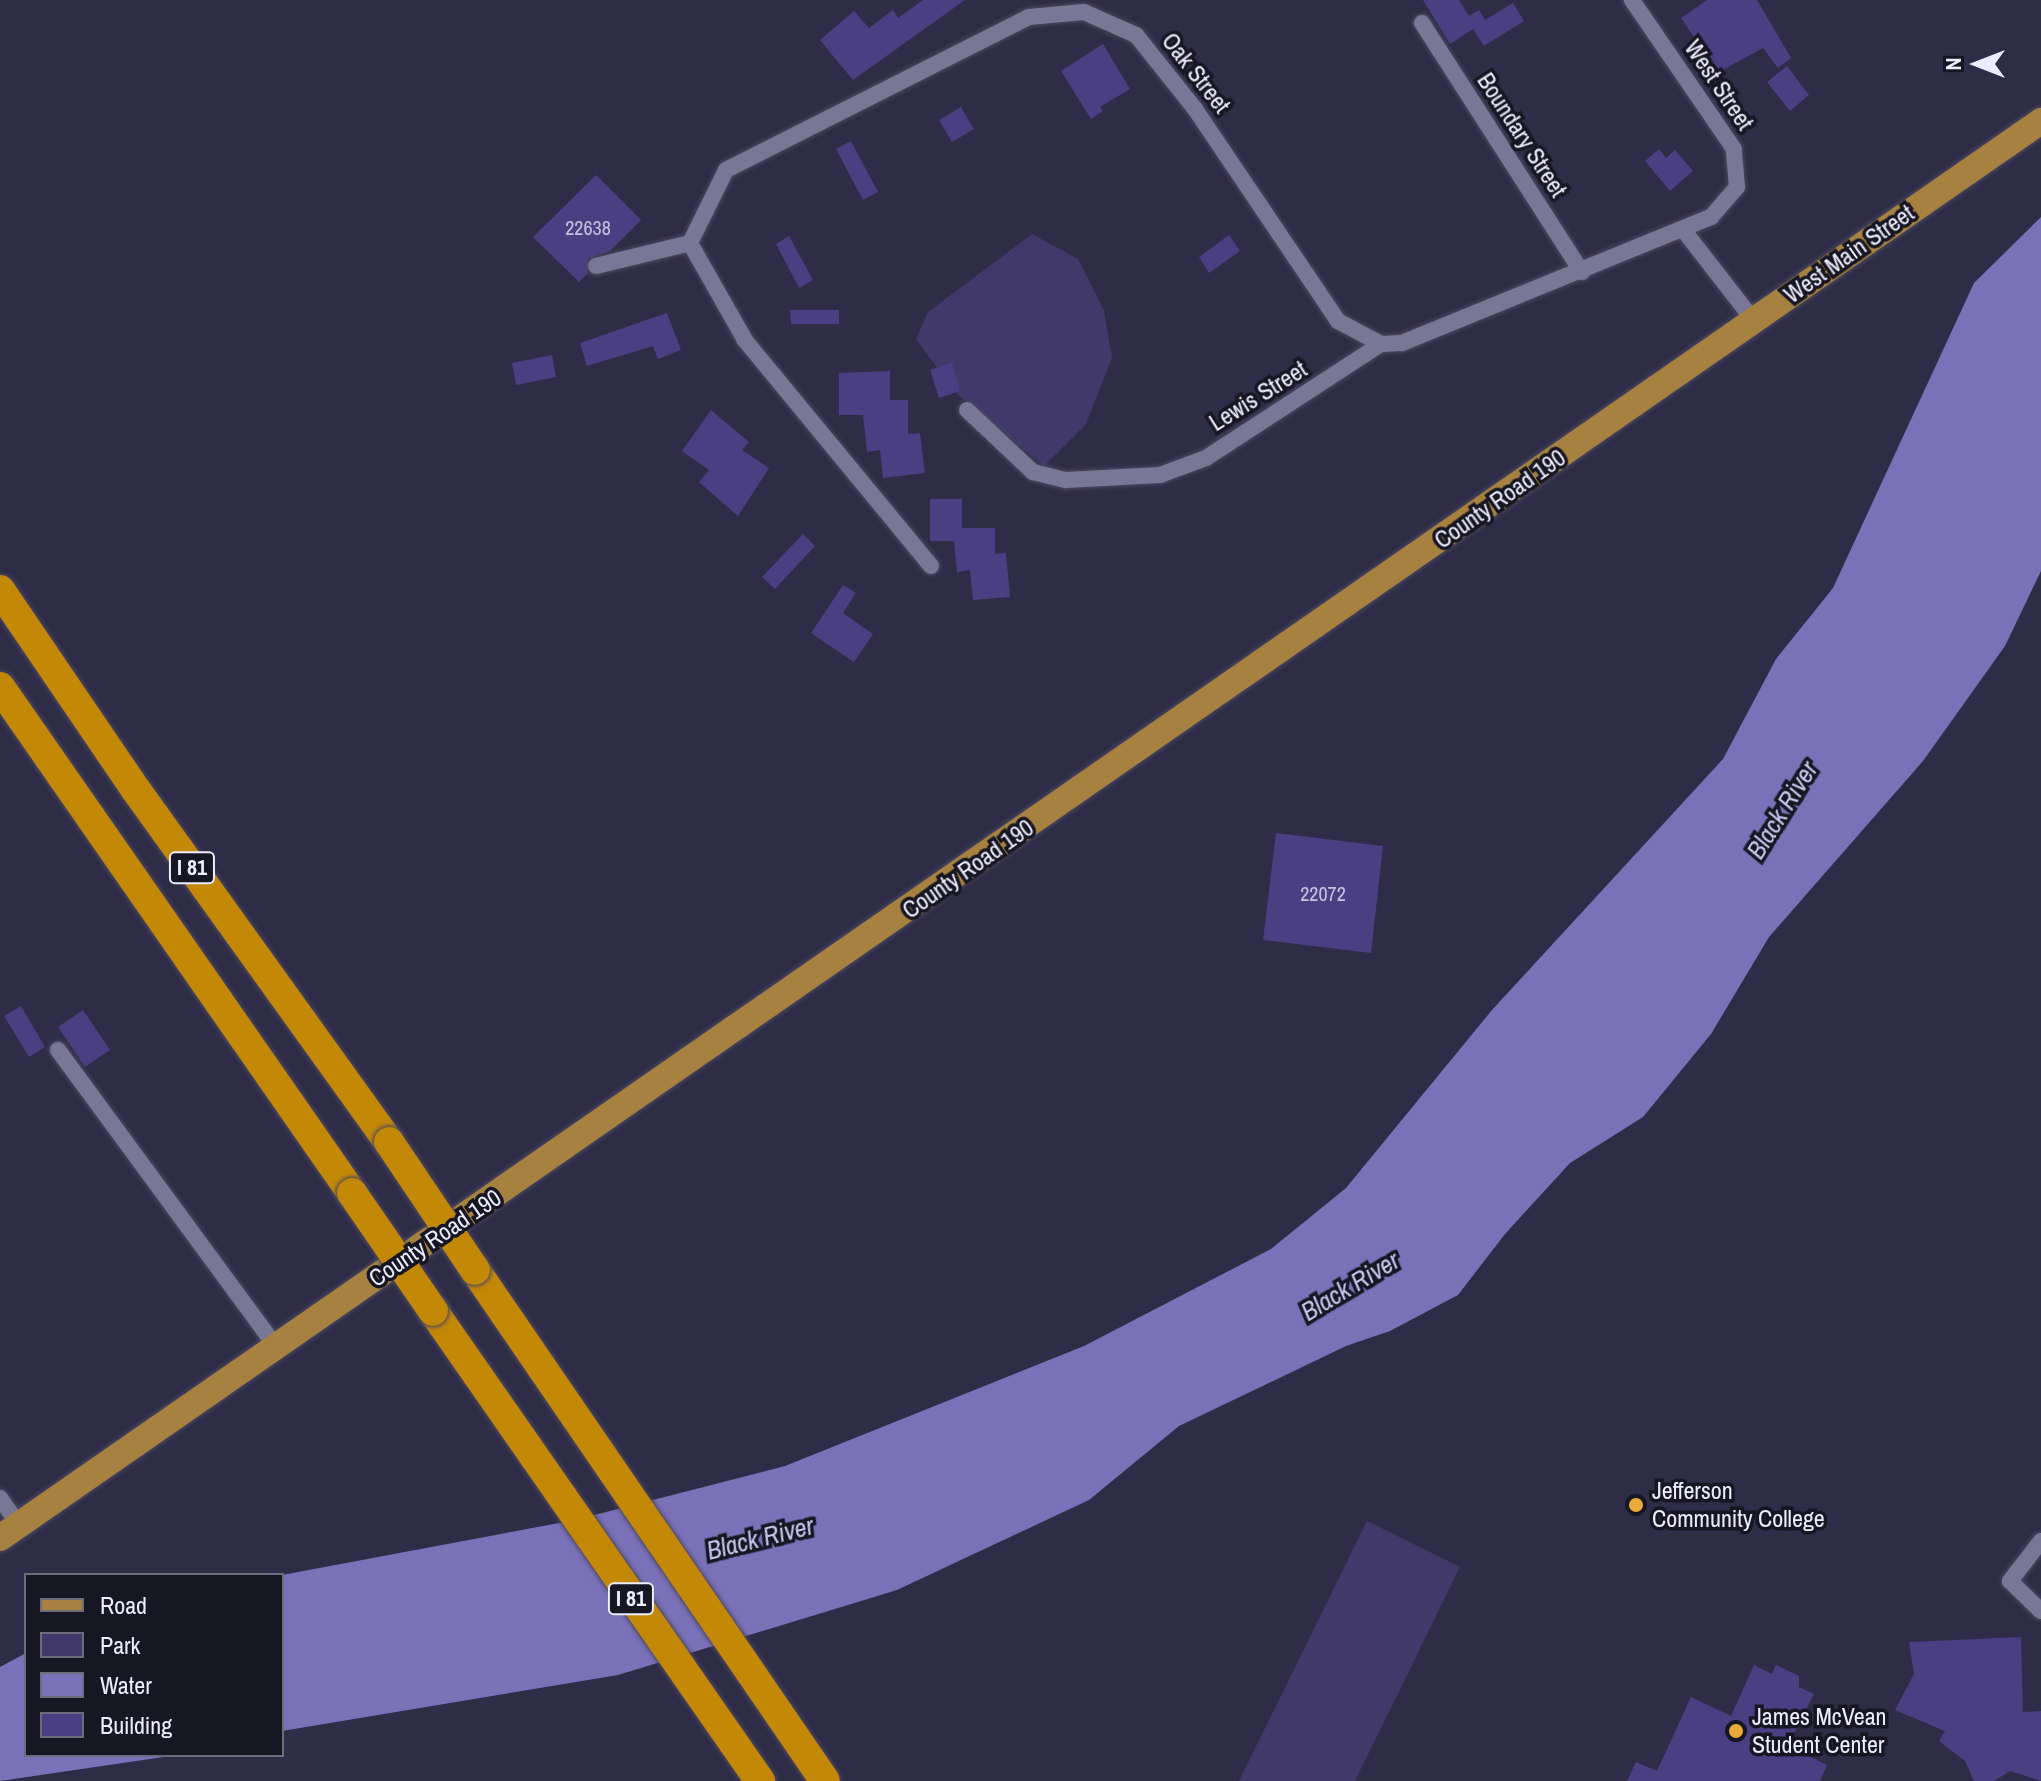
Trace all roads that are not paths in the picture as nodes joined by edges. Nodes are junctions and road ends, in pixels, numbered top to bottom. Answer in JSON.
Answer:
{"nodes":[{"id":1,"x":1632,"y":0,"type":"edge"},
{"id":2,"x":1422,"y":23,"type":"dead end"},
{"id":3,"x":2041,"y":121,"type":"edge"},
{"id":4,"x":1737,"y":158,"type":"joint"},
{"id":5,"x":1685,"y":232,"type":"junction"},
{"id":6,"x":690,"y":243,"type":"junction"},
{"id":7,"x":596,"y":266,"type":"dead end"},
{"id":8,"x":1582,"y":272,"type":"junction"},
{"id":9,"x":1754,"y":321,"type":"junction"},
{"id":10,"x":1381,"y":344,"type":"junction"},
{"id":11,"x":1658,"y":388,"type":"joint"},
{"id":12,"x":967,"y":410,"type":"dead end"},
{"id":13,"x":931,"y":566,"type":"dead end"},
{"id":14,"x":0,"y":590,"type":"edge"},
{"id":15,"x":0,"y":687,"type":"edge"},
{"id":16,"x":58,"y":1050,"type":"dead end"},
{"id":17,"x":276,"y":1347,"type":"junction"},
{"id":18,"x":0,"y":1498,"type":"edge"},
{"id":19,"x":9,"y":1531,"type":"edge"},
{"id":20,"x":2041,"y":1541,"type":"edge"},
{"id":21,"x":2041,"y":1611,"type":"edge"},
{"id":22,"x":760,"y":1781,"type":"edge"},
{"id":23,"x":825,"y":1781,"type":"edge"}],
"edges":[{"from":1,"to":4,"type":"street","name":"West Street"},
{"from":2,"to":8,"type":"street","name":"Boundary Street"},
{"from":3,"to":9,"type":"main road","name":"West Main Street"},
{"from":4,"to":5,"type":"street","name":"Lewis Street"},
{"from":5,"to":8,"type":"street","name":"Lewis Street"},
{"from":5,"to":9,"type":"street"},
{"from":6,"to":7,"type":"street"},
{"from":6,"to":10,"type":"street","name":"Oak Street"},
{"from":6,"to":13,"type":"street"},
{"from":8,"to":10,"type":"street","name":"Lewis Street"},
{"from":9,"to":11,"type":"main road","name":"West Main Street"},
{"from":10,"to":12,"type":"street","name":"Lewis Street"},
{"from":11,"to":17,"type":"main road","name":"County Road 190"},
{"from":14,"to":23,"type":"highway","number":"I 81","bridge":true},
{"from":15,"to":22,"type":"highway","number":"I 81","bridge":true},
{"from":16,"to":17,"type":"street"},
{"from":17,"to":19,"type":"main road","name":"County Road 190"},
{"from":18,"to":19,"type":"street"},
{"from":20,"to":21,"type":"street"}]}
